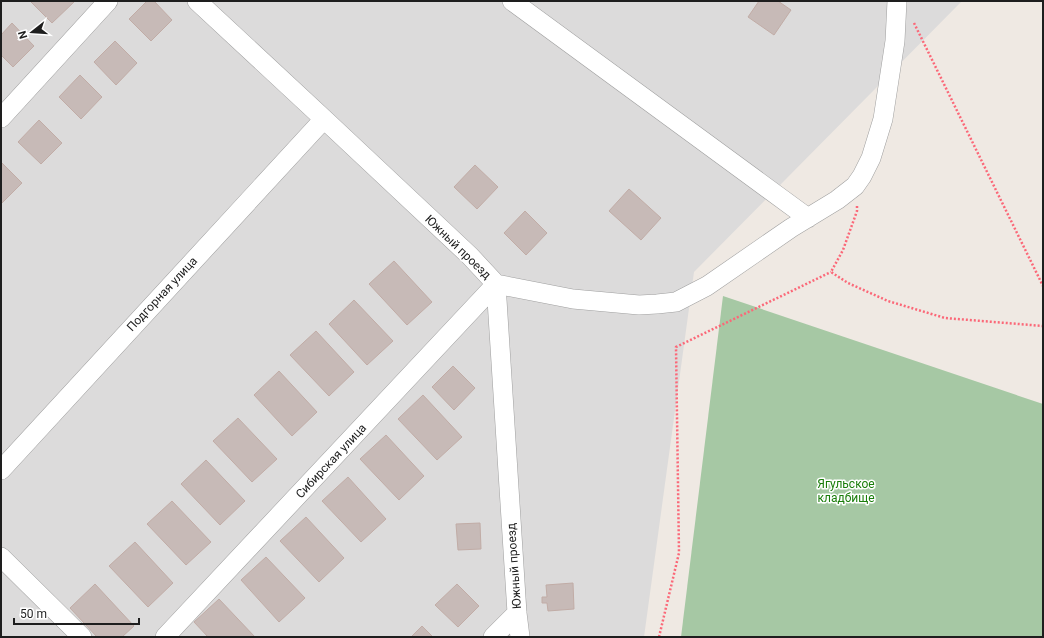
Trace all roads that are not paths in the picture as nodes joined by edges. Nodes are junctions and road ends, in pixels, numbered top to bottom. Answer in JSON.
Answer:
{"nodes":[{"id":1,"x":108,"y":1,"type":"edge"},
{"id":2,"x":197,"y":1,"type":"edge"},
{"id":3,"x":512,"y":1,"type":"edge"},
{"id":4,"x":897,"y":1,"type":"edge"},
{"id":5,"x":1,"y":118,"type":"edge"},
{"id":6,"x":324,"y":119,"type":"junction"},
{"id":7,"x":808,"y":218,"type":"junction"},
{"id":8,"x":496,"y":284,"type":"junction"},
{"id":9,"x":1,"y":470,"type":"edge"},
{"id":10,"x":1,"y":558,"type":"edge"},
{"id":11,"x":517,"y":613,"type":"junction"},
{"id":12,"x":82,"y":637,"type":"edge"},
{"id":13,"x":165,"y":637,"type":"edge"},
{"id":14,"x":493,"y":637,"type":"edge"},
{"id":15,"x":520,"y":637,"type":"edge"}],
"edges":[{"from":1,"to":5,"type":"street"},
{"from":2,"to":6,"type":"street","name":"Южный проезд"},
{"from":3,"to":7,"type":"street"},
{"from":4,"to":7,"type":"street"},
{"from":6,"to":8,"type":"street","name":"Южный проезд"},
{"from":6,"to":9,"type":"street","name":"Подгорная улица"},
{"from":7,"to":8,"type":"street"},
{"from":8,"to":11,"type":"street","name":"Южный проезд"},
{"from":8,"to":13,"type":"street","name":"Сибирская улица"},
{"from":10,"to":12,"type":"street"},
{"from":11,"to":14,"type":"street"},
{"from":11,"to":15,"type":"street","name":"Южный проезд"}]}
